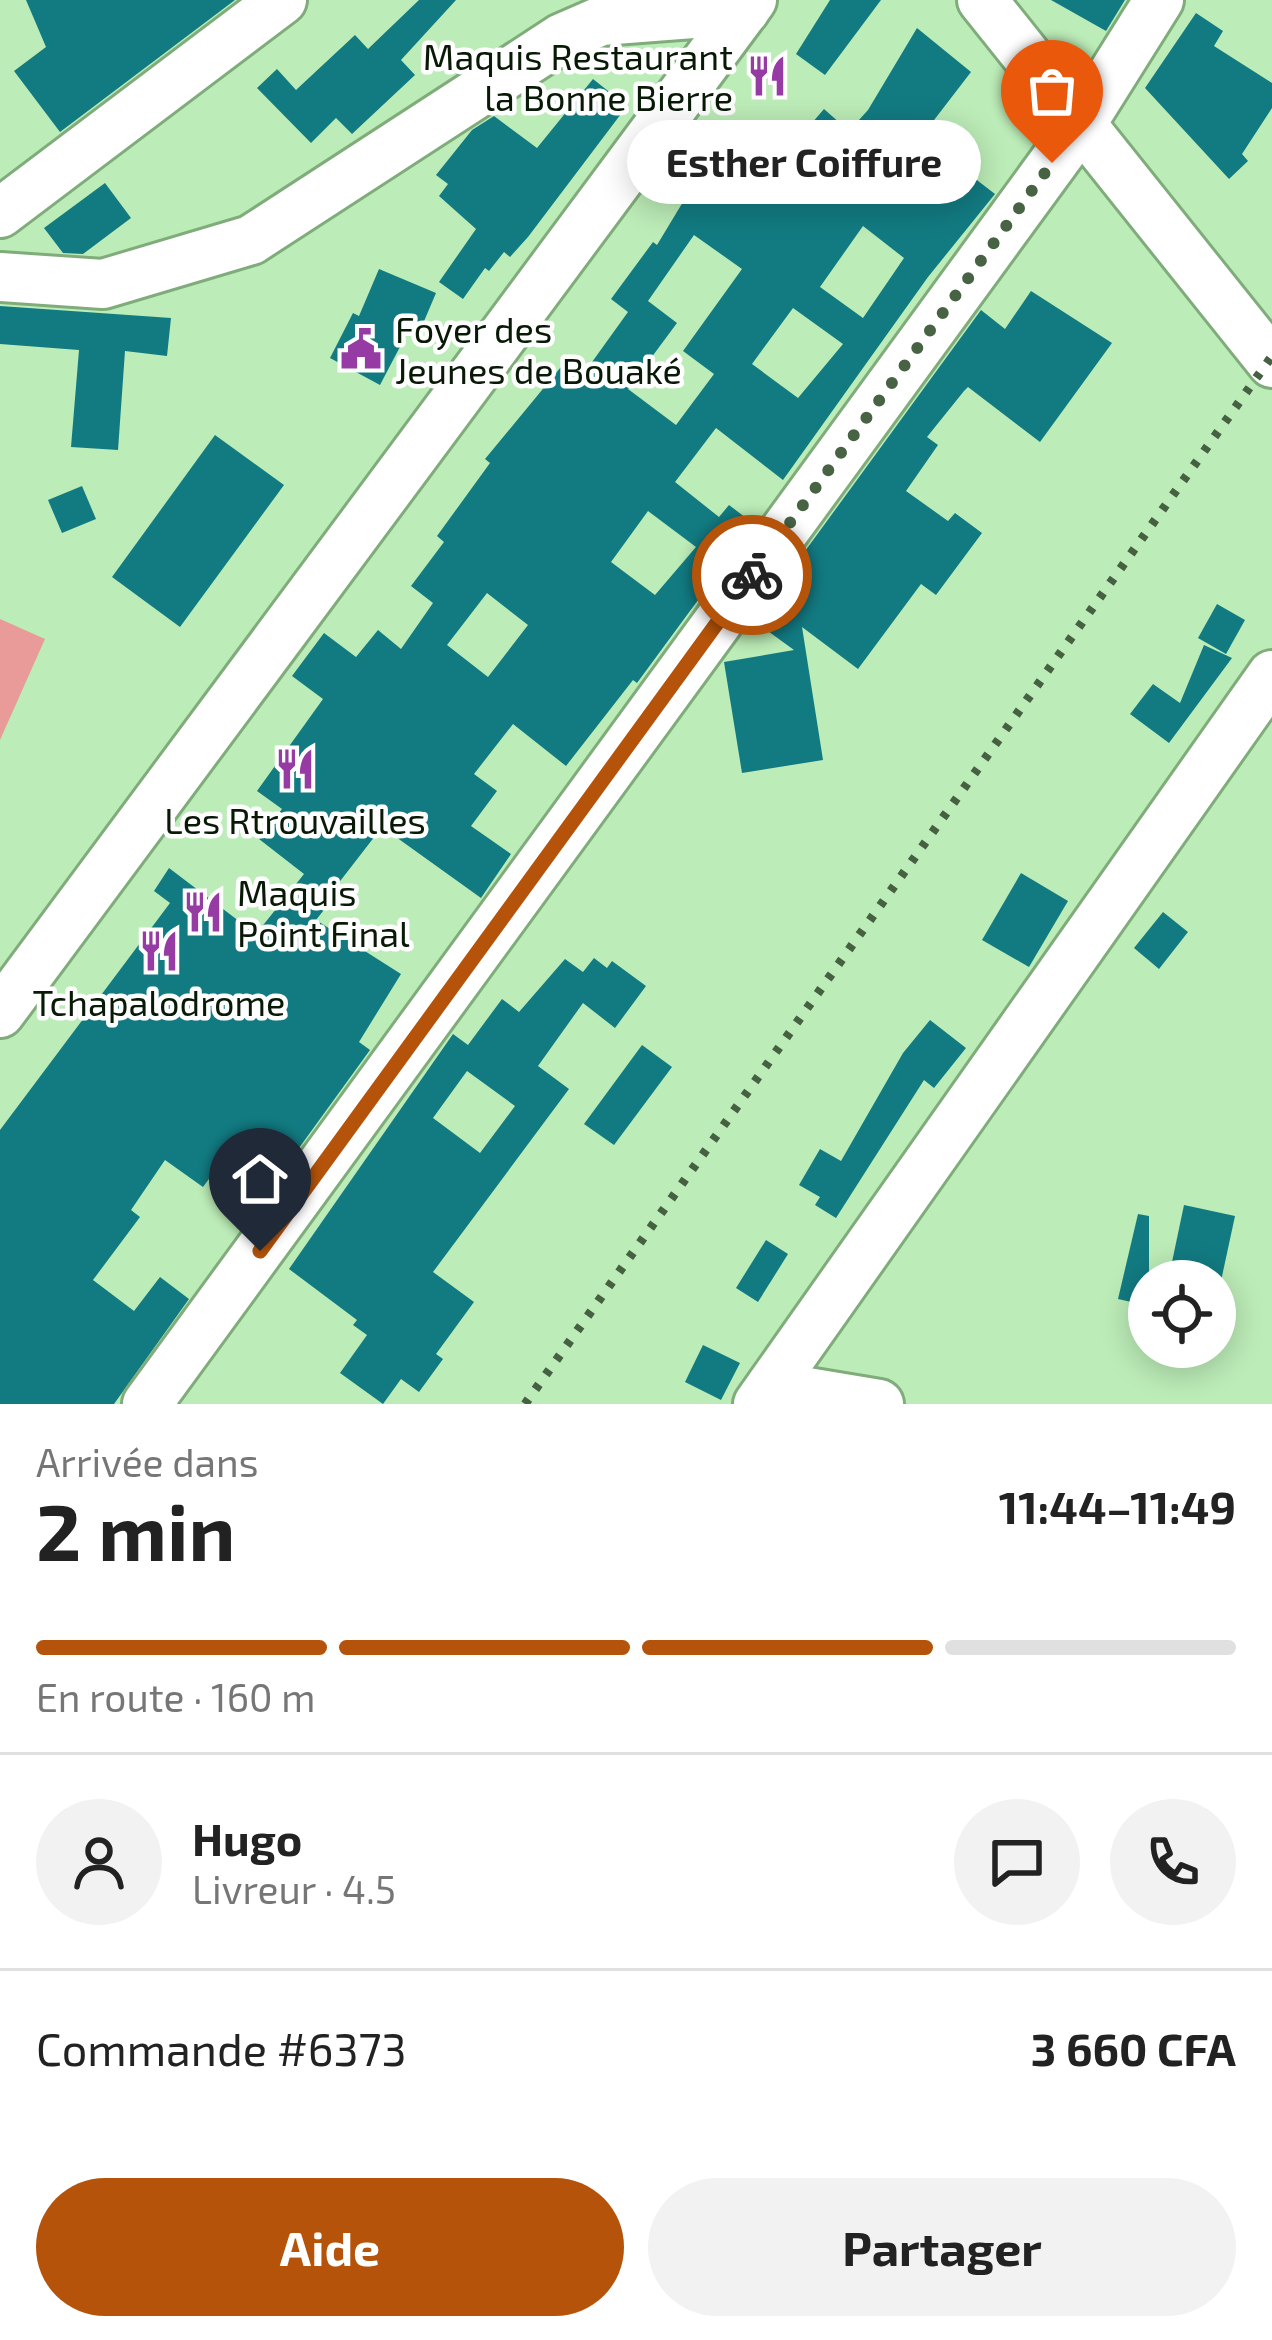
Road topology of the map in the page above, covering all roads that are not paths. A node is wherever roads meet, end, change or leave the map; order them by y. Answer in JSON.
{"nodes":[{"id":1,"x":282,"y":0,"type":"edge"},
{"id":2,"x":982,"y":0,"type":"edge"},
{"id":3,"x":1159,"y":0,"type":"edge"},
{"id":4,"x":748,"y":5,"type":"edge"},
{"id":5,"x":1080,"y":126,"type":"junction"},
{"id":6,"x":0,"y":213,"type":"edge"},
{"id":7,"x":0,"y":277,"type":"edge"},
{"id":8,"x":1272,"y":362,"type":"edge"},
{"id":9,"x":1272,"y":674,"type":"edge"},
{"id":10,"x":0,"y":1013,"type":"edge"},
{"id":11,"x":764,"y":1395,"type":"edge"},
{"id":12,"x":147,"y":1404,"type":"edge"},
{"id":13,"x":878,"y":1404,"type":"edge"}],
"edges":[{"from":1,"to":6,"type":"street"},
{"from":2,"to":5,"type":"street"},
{"from":3,"to":5,"type":"street"},
{"from":4,"to":7,"type":"street"},
{"from":4,"to":10,"type":"street"},
{"from":5,"to":8,"type":"street"},
{"from":5,"to":12,"type":"street"},
{"from":9,"to":11,"type":"street"},
{"from":11,"to":13,"type":"street"}]}
